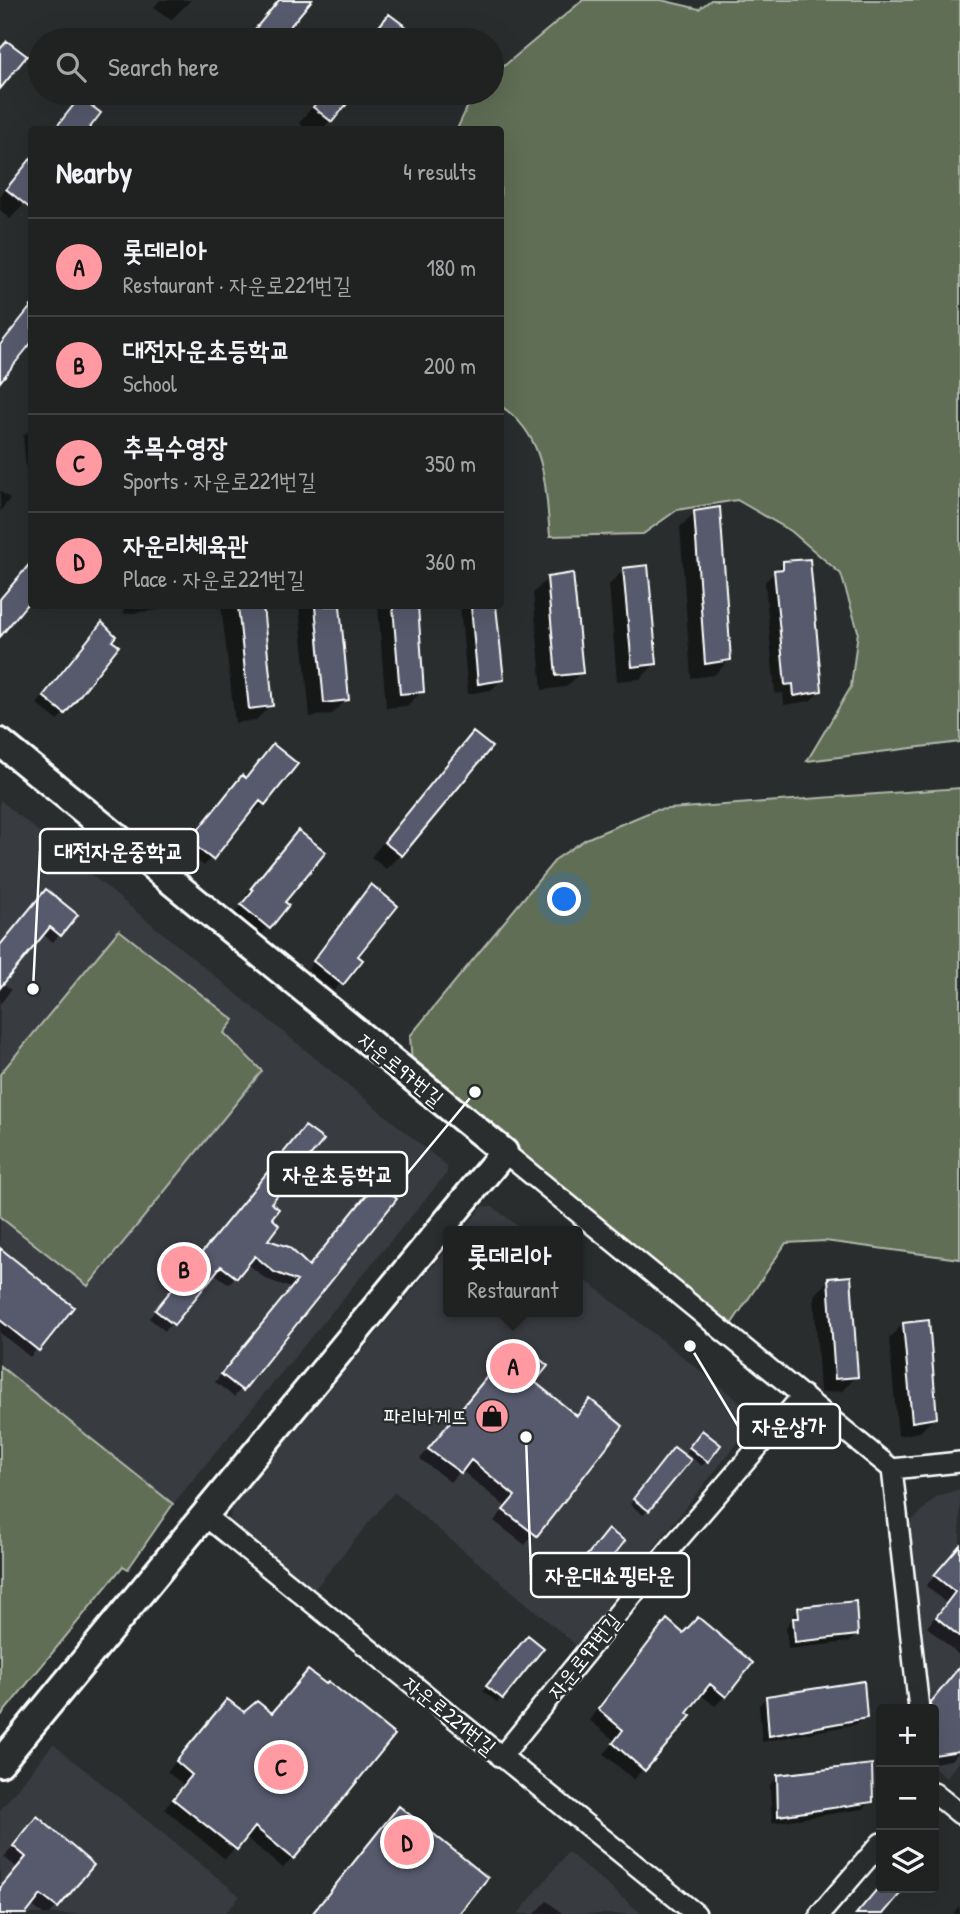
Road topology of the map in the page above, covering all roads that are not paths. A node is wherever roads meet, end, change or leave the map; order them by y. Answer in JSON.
{"nodes":[{"id":1,"x":0,"y":742,"type":"edge"},
{"id":2,"x":504,"y":1152,"type":"junction"},
{"id":3,"x":803,"y":1395,"type":"junction"},
{"id":4,"x":960,"y":1462,"type":"edge"},
{"id":5,"x":892,"y":1469,"type":"junction"},
{"id":6,"x":204,"y":1515,"type":"junction"},
{"id":7,"x":918,"y":1704,"type":"edge"},
{"id":8,"x":502,"y":1757,"type":"junction"},
{"id":9,"x":0,"y":1763,"type":"edge"},
{"id":10,"x":939,"y":1797,"type":"edge"},
{"id":11,"x":960,"y":1814,"type":"edge"},
{"id":12,"x":876,"y":1849,"type":"edge"},
{"id":13,"x":696,"y":1914,"type":"edge"},
{"id":14,"x":820,"y":1914,"type":"edge"}],
"edges":[{"from":1,"to":2,"type":"street","name":"자운로97번길"},
{"from":2,"to":3,"type":"street","name":"자운로97번길"},
{"from":2,"to":6,"type":"street"},
{"from":3,"to":5,"type":"street","name":"자운로97번길"},
{"from":3,"to":8,"type":"street","name":"자운로97번길"},
{"from":4,"to":5,"type":"street"},
{"from":5,"to":7,"type":"street"},
{"from":6,"to":8,"type":"street","name":"자운로221번길"},
{"from":6,"to":9,"type":"street"},
{"from":8,"to":13,"type":"street","name":"자운로221번길"},
{"from":10,"to":11,"type":"street"},
{"from":12,"to":14,"type":"street"}]}
